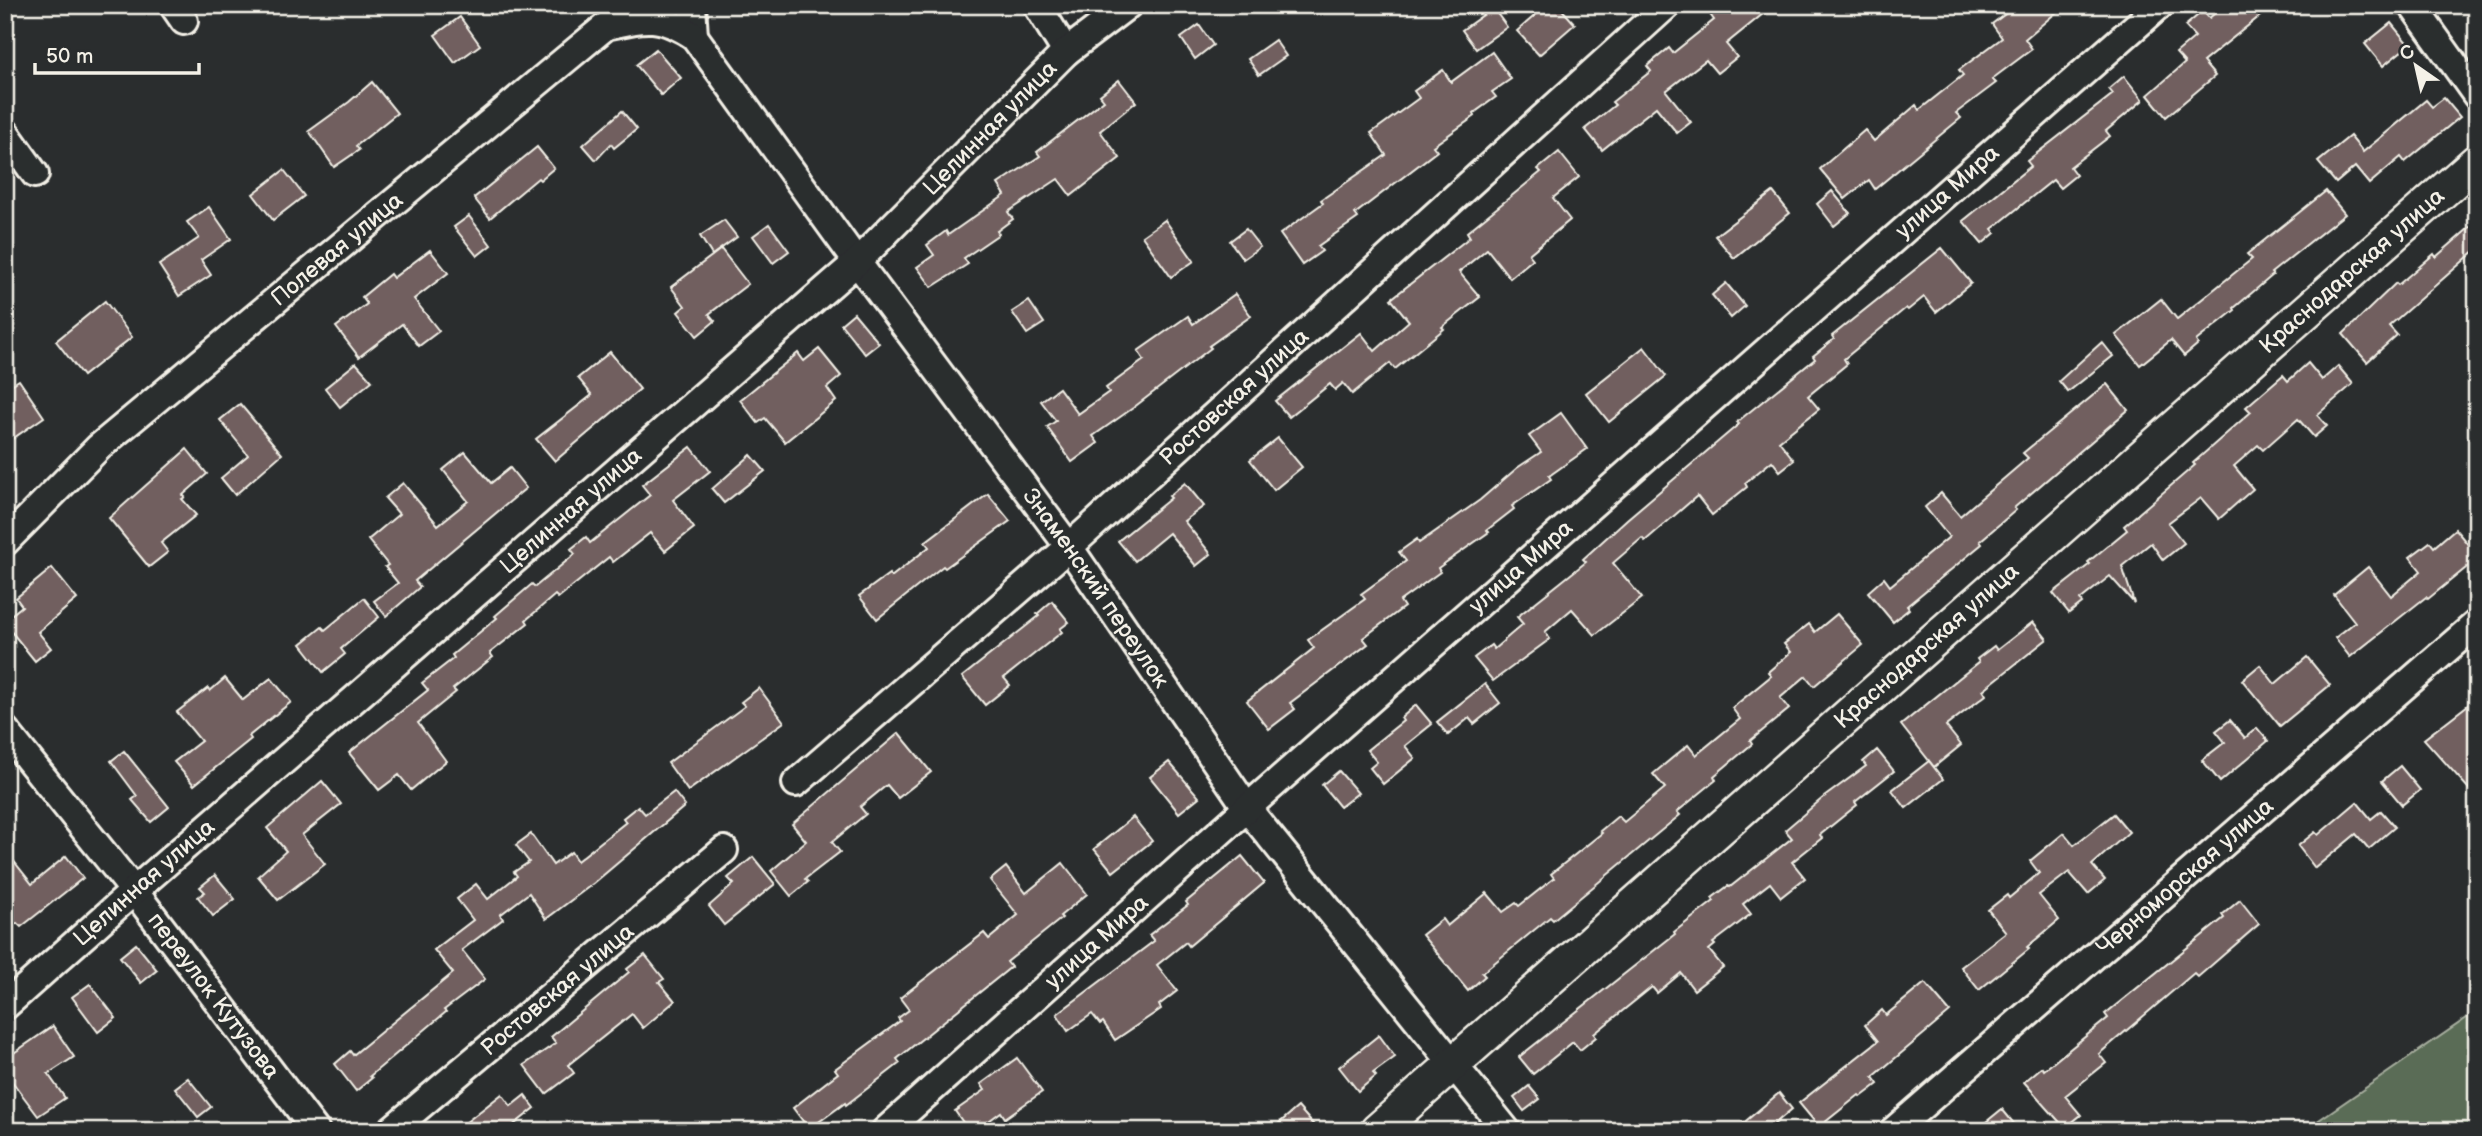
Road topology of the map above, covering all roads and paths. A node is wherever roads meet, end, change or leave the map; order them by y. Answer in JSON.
{"nodes":[{"id":1,"x":692,"y":5,"type":"edge"},
{"id":2,"x":1037,"y":5,"type":"edge"},
{"id":3,"x":1128,"y":5,"type":"edge"},
{"id":4,"x":1667,"y":5,"type":"edge"},
{"id":5,"x":2160,"y":5,"type":"edge"},
{"id":6,"x":2412,"y":5,"type":"edge"},
{"id":7,"x":694,"y":36,"type":"junction"},
{"id":8,"x":1066,"y":52,"type":"junction"},
{"id":9,"x":2477,"y":96,"type":"edge"},
{"id":10,"x":5,"y":132,"type":"edge"},
{"id":11,"x":2477,"y":161,"type":"edge"},
{"id":12,"x":35,"y":174,"type":"dead end"},
{"id":13,"x":857,"y":262,"type":"junction"},
{"id":14,"x":5,"y":542,"type":"edge"},
{"id":15,"x":1069,"y":547,"type":"junction"},
{"id":16,"x":2477,"y":623,"type":"edge"},
{"id":17,"x":5,"y":730,"type":"edge"},
{"id":18,"x":796,"y":783,"type":"dead end"},
{"id":19,"x":1247,"y":808,"type":"junction"},
{"id":20,"x":724,"y":850,"type":"dead end"},
{"id":21,"x":134,"y":891,"type":"junction"},
{"id":22,"x":5,"y":1006,"type":"edge"},
{"id":23,"x":1453,"y":1063,"type":"junction"},
{"id":24,"x":316,"y":1131,"type":"edge"},
{"id":25,"x":390,"y":1131,"type":"edge"},
{"id":26,"x":885,"y":1131,"type":"edge"},
{"id":27,"x":1377,"y":1131,"type":"edge"},
{"id":28,"x":1507,"y":1131,"type":"edge"},
{"id":29,"x":1893,"y":1131,"type":"edge"}],
"edges":[{"from":1,"to":7,"type":"street"},
{"from":2,"to":8,"type":"street"},
{"from":3,"to":8,"type":"street","name":"Целинная улица"},
{"from":4,"to":15,"type":"street","name":"Ростовская улица"},
{"from":5,"to":19,"type":"street","name":"улица Мира"},
{"from":6,"to":9,"type":"street"},
{"from":7,"to":13,"type":"street","name":"Знаменский переулок"},
{"from":7,"to":14,"type":"street","name":"Полевая улица"},
{"from":8,"to":13,"type":"street","name":"Целинная улица"},
{"from":10,"to":12,"type":"street"},
{"from":11,"to":23,"type":"street","name":"Краснодарская улица"},
{"from":13,"to":15,"type":"street","name":"Знаменский переулок"},
{"from":13,"to":21,"type":"street","name":"Целинная улица"},
{"from":15,"to":18,"type":"street","name":"Ростовская улица"},
{"from":15,"to":19,"type":"street","name":"Знаменский переулок"},
{"from":16,"to":29,"type":"street","name":"Черноморская улица"},
{"from":17,"to":21,"type":"street","name":"переулок Кутузова"},
{"from":19,"to":23,"type":"street","name":"Знаменский переулок"},
{"from":19,"to":26,"type":"street","name":"улица Мира"},
{"from":20,"to":25,"type":"street","name":"Ростовская улица"},
{"from":21,"to":22,"type":"street","name":"Целинная улица"},
{"from":21,"to":24,"type":"street","name":"переулок Кутузова"},
{"from":23,"to":27,"type":"street","name":"Краснодарская улица"},
{"from":23,"to":28,"type":"street","name":"Знаменский переулок"}]}
